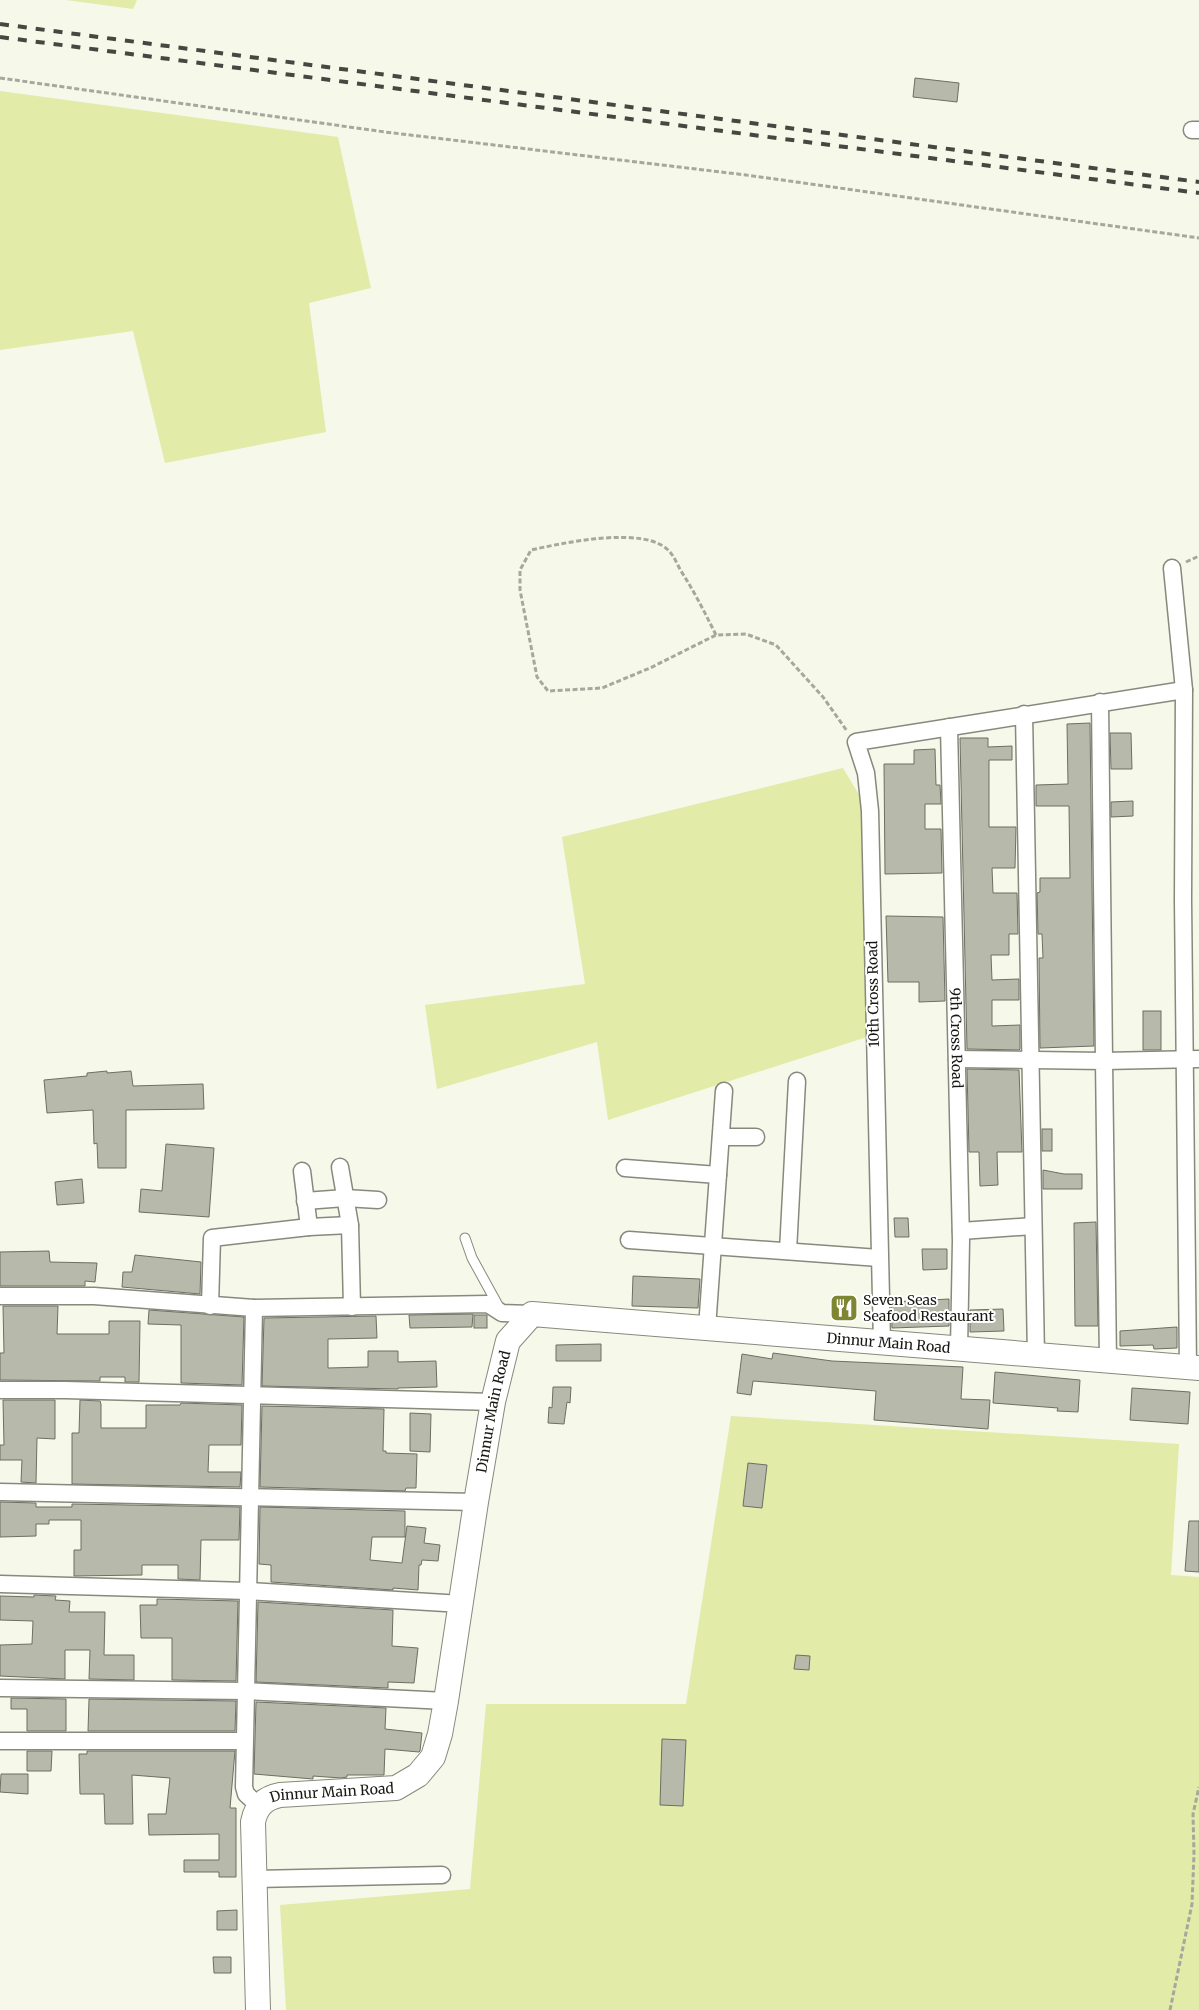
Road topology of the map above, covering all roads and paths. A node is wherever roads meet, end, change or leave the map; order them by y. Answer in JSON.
{"nodes":[{"id":1,"x":0,"y":78,"type":"edge"},
{"id":2,"x":1199,"y":238,"type":"edge"},
{"id":3,"x":1172,"y":568,"type":"dead end"},
{"id":4,"x":716,"y":634,"type":"junction"},
{"id":5,"x":1184,"y":690,"type":"junction"},
{"id":6,"x":1100,"y":702,"type":"junction"},
{"id":7,"x":1024,"y":714,"type":"junction"},
{"id":8,"x":949,"y":727,"type":"junction"},
{"id":9,"x":856,"y":742,"type":"junction"},
{"id":10,"x":957,"y":1059,"type":"junction"},
{"id":11,"x":1192,"y":1059,"type":"edge"},
{"id":12,"x":1030,"y":1060,"type":"junction"},
{"id":13,"x":1104,"y":1061,"type":"junction"},
{"id":14,"x":797,"y":1081,"type":"dead end"},
{"id":15,"x":724,"y":1091,"type":"dead end"},
{"id":16,"x":721,"y":1137,"type":"junction"},
{"id":17,"x":756,"y":1137,"type":"dead end"},
{"id":18,"x":340,"y":1167,"type":"dead end"},
{"id":19,"x":624,"y":1168,"type":"dead end"},
{"id":20,"x":302,"y":1171,"type":"dead end"},
{"id":21,"x":718,"y":1175,"type":"junction"},
{"id":22,"x":345,"y":1198,"type":"junction"},
{"id":23,"x":378,"y":1200,"type":"dead end"},
{"id":24,"x":305,"y":1201,"type":"junction"},
{"id":25,"x":350,"y":1225,"type":"junction"},
{"id":26,"x":1033,"y":1226,"type":"junction"},
{"id":27,"x":309,"y":1228,"type":"junction"},
{"id":28,"x":961,"y":1231,"type":"junction"},
{"id":29,"x":465,"y":1238,"type":"dead end"},
{"id":30,"x":629,"y":1240,"type":"dead end"},
{"id":31,"x":713,"y":1246,"type":"junction"},
{"id":32,"x":788,"y":1251,"type":"junction"},
{"id":33,"x":879,"y":1258,"type":"junction"},
{"id":34,"x":0,"y":1296,"type":"edge"},
{"id":35,"x":210,"y":1306,"type":"junction"},
{"id":36,"x":352,"y":1307,"type":"junction"},
{"id":37,"x":254,"y":1308,"type":"junction"},
{"id":38,"x":502,"y":1313,"type":"junction"},
{"id":39,"x":532,"y":1314,"type":"junction"},
{"id":40,"x":707,"y":1328,"type":"junction"},
{"id":41,"x":882,"y":1343,"type":"junction"},
{"id":42,"x":959,"y":1349,"type":"junction"},
{"id":43,"x":1036,"y":1356,"type":"junction"},
{"id":44,"x":1108,"y":1361,"type":"junction"},
{"id":45,"x":1194,"y":1368,"type":"edge"},
{"id":46,"x":0,"y":1390,"type":"edge"},
{"id":47,"x":252,"y":1395,"type":"junction"},
{"id":48,"x":493,"y":1402,"type":"junction"},
{"id":49,"x":0,"y":1492,"type":"edge"},
{"id":50,"x":250,"y":1498,"type":"junction"},
{"id":51,"x":476,"y":1502,"type":"junction"},
{"id":52,"x":0,"y":1584,"type":"edge"},
{"id":53,"x":248,"y":1591,"type":"junction"},
{"id":54,"x":462,"y":1604,"type":"junction"},
{"id":55,"x":0,"y":1688,"type":"edge"},
{"id":56,"x":246,"y":1691,"type":"junction"},
{"id":57,"x":446,"y":1701,"type":"junction"},
{"id":58,"x":0,"y":1741,"type":"edge"},
{"id":59,"x":244,"y":1741,"type":"junction"},
{"id":60,"x":1199,"y":1787,"type":"edge"},
{"id":61,"x":259,"y":1806,"type":"junction"},
{"id":62,"x":442,"y":1875,"type":"dead end"},
{"id":63,"x":254,"y":1879,"type":"junction"},
{"id":64,"x":258,"y":2010,"type":"edge"},
{"id":65,"x":1170,"y":2010,"type":"edge"}],
"edges":[{"from":1,"to":2,"type":"path"},
{"from":3,"to":5,"type":"street"},
{"from":4,"to":4,"type":"path"},
{"from":4,"to":9,"type":"path"},
{"from":5,"to":6,"type":"street"},
{"from":5,"to":11,"type":"street"},
{"from":6,"to":7,"type":"street"},
{"from":6,"to":13,"type":"street"},
{"from":7,"to":8,"type":"street"},
{"from":7,"to":12,"type":"street"},
{"from":8,"to":9,"type":"street"},
{"from":8,"to":10,"type":"street","name":"9th Cross Road"},
{"from":9,"to":33,"type":"street","name":"10th Cross Road"},
{"from":10,"to":12,"type":"street"},
{"from":10,"to":28,"type":"street","name":"9th Cross Road"},
{"from":11,"to":13,"type":"street"},
{"from":11,"to":45,"type":"street"},
{"from":12,"to":13,"type":"street"},
{"from":12,"to":26,"type":"street"},
{"from":13,"to":44,"type":"street"},
{"from":14,"to":32,"type":"street"},
{"from":15,"to":16,"type":"street"},
{"from":16,"to":17,"type":"street"},
{"from":16,"to":21,"type":"street"},
{"from":18,"to":22,"type":"street"},
{"from":19,"to":21,"type":"street"},
{"from":20,"to":24,"type":"street"},
{"from":21,"to":31,"type":"street"},
{"from":22,"to":23,"type":"street"},
{"from":22,"to":24,"type":"street"},
{"from":22,"to":25,"type":"street"},
{"from":24,"to":27,"type":"street"},
{"from":25,"to":27,"type":"street"},
{"from":25,"to":36,"type":"street"},
{"from":26,"to":28,"type":"street"},
{"from":26,"to":43,"type":"street"},
{"from":27,"to":35,"type":"street"},
{"from":28,"to":42,"type":"street","name":"9th Cross Road"},
{"from":29,"to":38,"type":"lane"},
{"from":30,"to":31,"type":"street"},
{"from":31,"to":32,"type":"street"},
{"from":31,"to":40,"type":"street"},
{"from":32,"to":33,"type":"street"},
{"from":33,"to":41,"type":"street","name":"10th Cross Road"},
{"from":34,"to":35,"type":"street"},
{"from":35,"to":37,"type":"street"},
{"from":36,"to":37,"type":"street"},
{"from":36,"to":38,"type":"street"},
{"from":37,"to":47,"type":"street"},
{"from":38,"to":39,"type":"street"},
{"from":39,"to":40,"type":"street","name":"Dinnur Main Road"},
{"from":39,"to":48,"type":"street","name":"Dinnur Main Road"},
{"from":40,"to":41,"type":"street","name":"Dinnur Main Road"},
{"from":41,"to":42,"type":"street","name":"Dinnur Main Road"},
{"from":42,"to":43,"type":"street","name":"Dinnur Main Road"},
{"from":43,"to":44,"type":"street","name":"Dinnur Main Road"},
{"from":44,"to":45,"type":"street","name":"Dinnur Main Road"},
{"from":46,"to":47,"type":"street"},
{"from":47,"to":48,"type":"street"},
{"from":47,"to":50,"type":"street"},
{"from":48,"to":51,"type":"street","name":"Dinnur Main Road"},
{"from":49,"to":50,"type":"street"},
{"from":50,"to":51,"type":"street"},
{"from":50,"to":53,"type":"street"},
{"from":51,"to":54,"type":"street","name":"Dinnur Main Road"},
{"from":52,"to":53,"type":"street"},
{"from":53,"to":54,"type":"street"},
{"from":53,"to":56,"type":"street"},
{"from":54,"to":57,"type":"street","name":"Dinnur Main Road"},
{"from":55,"to":56,"type":"street"},
{"from":56,"to":57,"type":"street"},
{"from":56,"to":59,"type":"street"},
{"from":57,"to":61,"type":"street","name":"Dinnur Main Road"},
{"from":58,"to":59,"type":"street"},
{"from":59,"to":61,"type":"street"},
{"from":60,"to":65,"type":"path"},
{"from":61,"to":63,"type":"street","name":"Dinnur Main Road"},
{"from":62,"to":63,"type":"street"},
{"from":63,"to":64,"type":"street","name":"Dinnur Main Road"}]}
